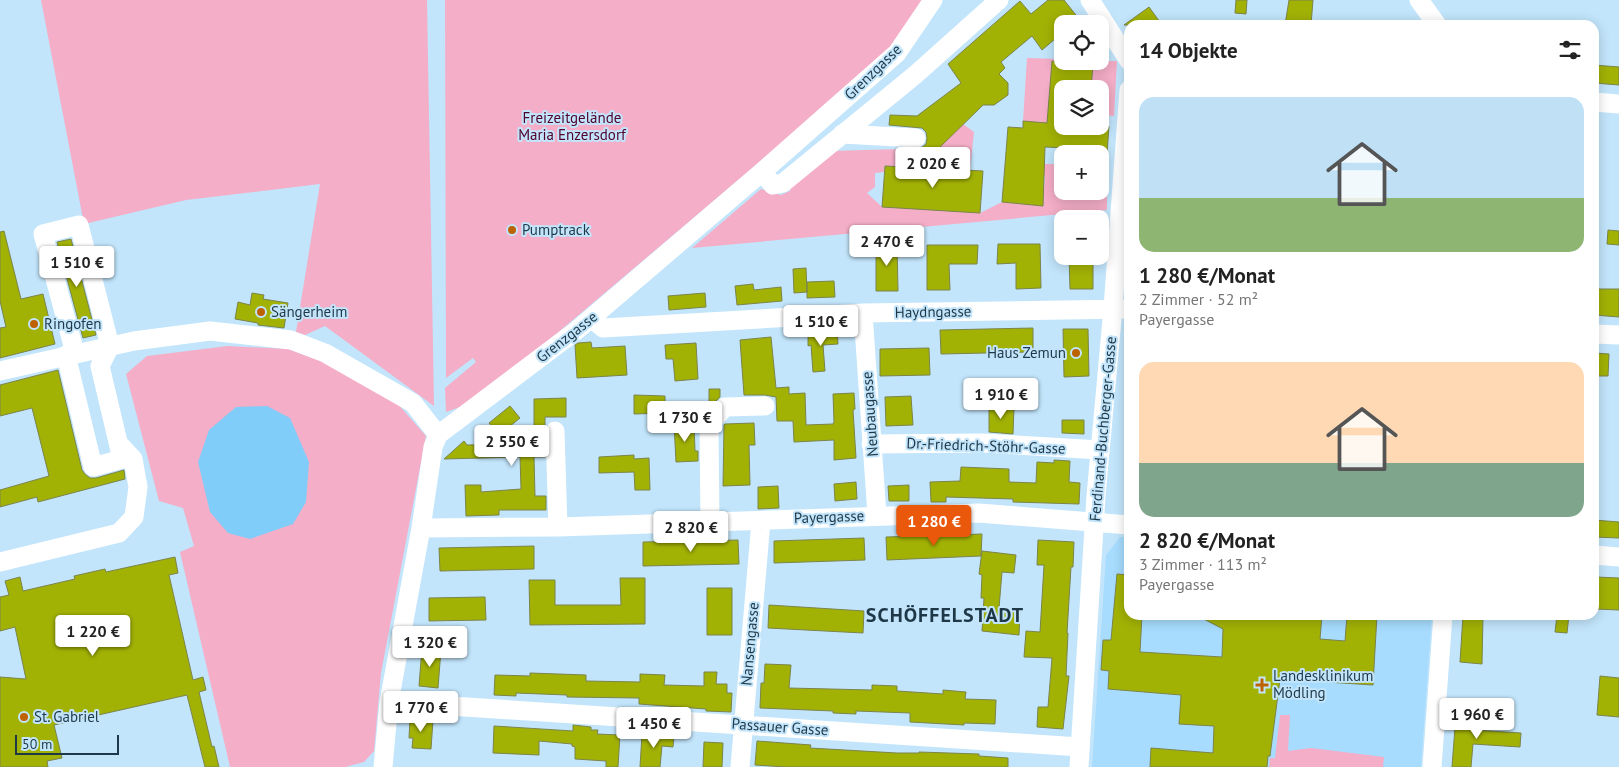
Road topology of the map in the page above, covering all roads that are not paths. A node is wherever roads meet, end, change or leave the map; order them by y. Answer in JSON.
{"nodes":[{"id":1,"x":933,"y":0,"type":"edge"},
{"id":2,"x":999,"y":0,"type":"edge"},
{"id":3,"x":1090,"y":0,"type":"edge"},
{"id":4,"x":1419,"y":0,"type":"edge"},
{"id":5,"x":1433,"y":20,"type":"edge"},
{"id":6,"x":897,"y":53,"type":"junction"},
{"id":7,"x":1124,"y":53,"type":"edge"},
{"id":8,"x":915,"y":75,"type":"junction"},
{"id":9,"x":1599,"y":102,"type":"edge"},
{"id":10,"x":1619,"y":104,"type":"edge"},
{"id":11,"x":842,"y":134,"type":"junction"},
{"id":12,"x":916,"y":138,"type":"dead end"},
{"id":13,"x":762,"y":172,"type":"junction"},
{"id":14,"x":1124,"y":226,"type":"edge"},
{"id":15,"x":1121,"y":309,"type":"edge"},
{"id":16,"x":863,"y":313,"type":"junction"},
{"id":17,"x":591,"y":318,"type":"junction"},
{"id":18,"x":1599,"y":334,"type":"edge"},
{"id":19,"x":1619,"y":335,"type":"edge"},
{"id":20,"x":110,"y":346,"type":"junction"},
{"id":21,"x":71,"y":354,"type":"junction"},
{"id":22,"x":0,"y":371,"type":"edge"},
{"id":23,"x":765,"y":406,"type":"dead end"},
{"id":24,"x":556,"y":431,"type":"dead end"},
{"id":25,"x":438,"y":435,"type":"junction"},
{"id":26,"x":118,"y":443,"type":"junction"},
{"id":27,"x":871,"y":444,"type":"junction"},
{"id":28,"x":1100,"y":450,"type":"junction"},
{"id":29,"x":877,"y":515,"type":"junction"},
{"id":30,"x":760,"y":521,"type":"junction"},
{"id":31,"x":710,"y":522,"type":"junction"},
{"id":32,"x":1095,"y":523,"type":"junction"},
{"id":33,"x":1124,"y":525,"type":"edge"},
{"id":34,"x":558,"y":527,"type":"junction"},
{"id":35,"x":421,"y":528,"type":"junction"},
{"id":36,"x":1599,"y":555,"type":"edge"},
{"id":37,"x":1619,"y":557,"type":"edge"},
{"id":38,"x":0,"y":562,"type":"edge"},
{"id":39,"x":1444,"y":620,"type":"edge"},
{"id":40,"x":389,"y":702,"type":"junction"},
{"id":41,"x":742,"y":725,"type":"junction"},
{"id":42,"x":1080,"y":747,"type":"junction"},
{"id":43,"x":383,"y":767,"type":"edge"},
{"id":44,"x":740,"y":767,"type":"edge"},
{"id":45,"x":1079,"y":767,"type":"edge"},
{"id":46,"x":1432,"y":767,"type":"edge"}],
"edges":[{"from":1,"to":6,"type":"street","name":"Grenzgasse"},
{"from":2,"to":8,"type":"street"},
{"from":3,"to":7,"type":"street"},
{"from":4,"to":5,"type":"street"},
{"from":6,"to":8,"type":"street"},
{"from":6,"to":13,"type":"street","name":"Grenzgasse"},
{"from":8,"to":11,"type":"street"},
{"from":9,"to":10,"type":"street"},
{"from":11,"to":12,"type":"street"},
{"from":11,"to":13,"type":"street"},
{"from":13,"to":17,"type":"street","name":"Grenzgasse"},
{"from":14,"to":15,"type":"street","name":"Ferdinand-Buchberger-Gasse"},
{"from":15,"to":16,"type":"street","name":"Haydngasse"},
{"from":15,"to":28,"type":"street","name":"Ferdinand-Buchberger-Gasse"},
{"from":16,"to":17,"type":"street","name":"Haydngasse"},
{"from":16,"to":27,"type":"street","name":"Neubaugasse"},
{"from":17,"to":25,"type":"street","name":"Grenzgasse"},
{"from":18,"to":19,"type":"street"},
{"from":20,"to":21,"type":"street"},
{"from":20,"to":21,"type":"street"},
{"from":20,"to":25,"type":"street"},
{"from":20,"to":26,"type":"street"},
{"from":21,"to":22,"type":"street"},
{"from":21,"to":26,"type":"street"},
{"from":23,"to":31,"type":"street"},
{"from":24,"to":34,"type":"street"},
{"from":25,"to":35,"type":"street"},
{"from":26,"to":38,"type":"street"},
{"from":27,"to":28,"type":"street","name":"Dr.-Friedrich-Stöhr-Gasse"},
{"from":27,"to":29,"type":"street","name":"Neubaugasse"},
{"from":28,"to":32,"type":"street","name":"Ferdinand-Buchberger-Gasse"},
{"from":29,"to":30,"type":"street","name":"Payergasse"},
{"from":29,"to":32,"type":"street","name":"Payergasse"},
{"from":30,"to":31,"type":"street","name":"Payergasse"},
{"from":30,"to":41,"type":"street","name":"Nansengasse"},
{"from":31,"to":34,"type":"street","name":"Payergasse"},
{"from":32,"to":33,"type":"street","name":"Payergasse"},
{"from":32,"to":42,"type":"street","name":"Ferdinand-Buchberger-Gasse"},
{"from":34,"to":35,"type":"street","name":"Payergasse"},
{"from":35,"to":40,"type":"street"},
{"from":36,"to":37,"type":"street"},
{"from":39,"to":46,"type":"street"},
{"from":40,"to":41,"type":"street","name":"Passauer Gasse"},
{"from":40,"to":43,"type":"street"},
{"from":41,"to":42,"type":"street","name":"Passauer Gasse"},
{"from":41,"to":44,"type":"street","name":"Nansengasse"},
{"from":42,"to":45,"type":"street","name":"Ferdinand-Buchberger-Gasse"}]}
